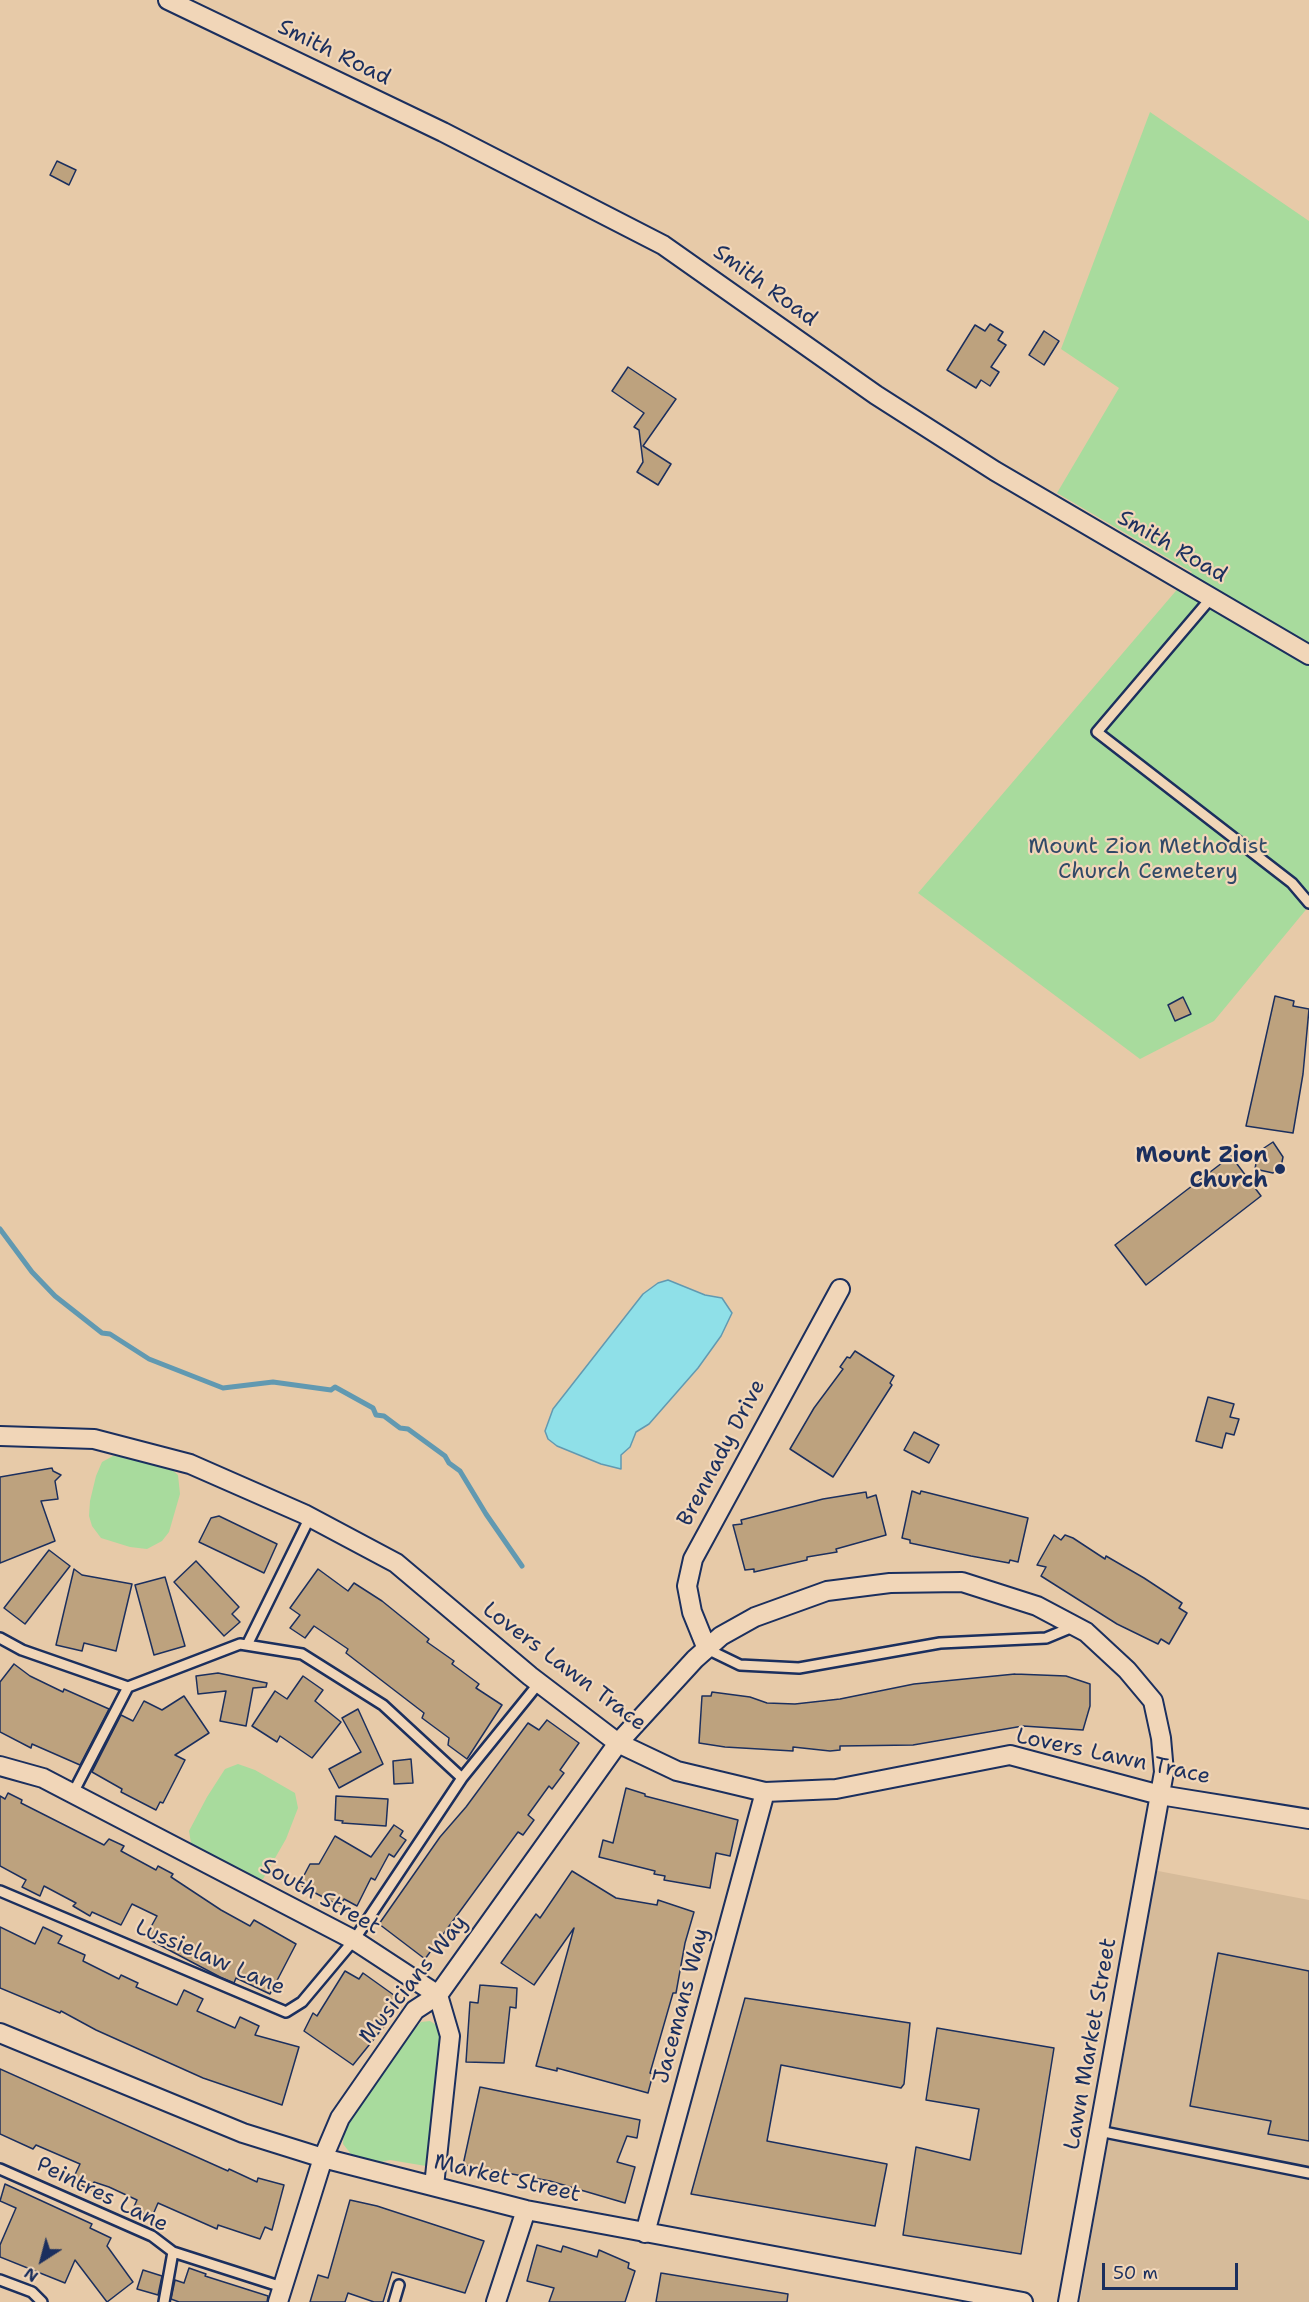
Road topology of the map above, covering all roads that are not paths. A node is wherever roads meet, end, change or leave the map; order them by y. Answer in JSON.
{"nodes":[{"id":1,"x":168,"y":0,"type":"edge"},
{"id":2,"x":1211,"y":598,"type":"junction"},
{"id":3,"x":1309,"y":655,"type":"edge"},
{"id":4,"x":1309,"y":903,"type":"edge"},
{"id":5,"x":840,"y":1289,"type":"dead end"},
{"id":6,"x":0,"y":1436,"type":"edge"},
{"id":7,"x":310,"y":1517,"type":"junction"},
{"id":8,"x":1075,"y":1626,"type":"junction"},
{"id":9,"x":0,"y":1638,"type":"edge"},
{"id":10,"x":248,"y":1646,"type":"junction"},
{"id":11,"x":706,"y":1649,"type":"junction"},
{"id":12,"x":539,"y":1683,"type":"junction"},
{"id":13,"x":128,"y":1687,"type":"junction"},
{"id":14,"x":618,"y":1743,"type":"junction"},
{"id":15,"x":0,"y":1766,"type":"edge"},
{"id":16,"x":462,"y":1778,"type":"junction"},
{"id":17,"x":765,"y":1792,"type":"junction"},
{"id":18,"x":73,"y":1793,"type":"junction"},
{"id":19,"x":1160,"y":1795,"type":"junction"},
{"id":20,"x":1309,"y":1819,"type":"edge"},
{"id":21,"x":0,"y":1891,"type":"edge"},
{"id":22,"x":354,"y":1940,"type":"junction"},
{"id":23,"x":438,"y":1995,"type":"junction"},
{"id":24,"x":0,"y":2033,"type":"edge"},
{"id":25,"x":1100,"y":2131,"type":"junction"},
{"id":26,"x":323,"y":2158,"type":"junction"},
{"id":27,"x":0,"y":2169,"type":"edge"},
{"id":28,"x":1309,"y":2173,"type":"edge"},
{"id":29,"x":434,"y":2186,"type":"junction"},
{"id":30,"x":526,"y":2210,"type":"junction"},
{"id":31,"x":645,"y":2233,"type":"junction"},
{"id":32,"x":173,"y":2252,"type":"junction"},
{"id":33,"x":0,"y":2280,"type":"edge"},
{"id":34,"x":399,"y":2285,"type":"dead end"},
{"id":35,"x":280,"y":2295,"type":"edge"},
{"id":36,"x":42,"y":2302,"type":"edge"},
{"id":37,"x":164,"y":2302,"type":"edge"},
{"id":38,"x":394,"y":2302,"type":"edge"},
{"id":39,"x":496,"y":2302,"type":"edge"},
{"id":40,"x":1023,"y":2302,"type":"edge"},
{"id":41,"x":1068,"y":2302,"type":"edge"}],
"edges":[{"from":1,"to":2,"type":"street","name":"Smith Road"},
{"from":2,"to":3,"type":"street","name":"Smith Road"},
{"from":2,"to":4,"type":"lane"},
{"from":5,"to":11,"type":"street","name":"Brennady Drive"},
{"from":6,"to":7,"type":"street","name":"Lovers Lawn Trace"},
{"from":7,"to":10,"type":"lane"},
{"from":7,"to":12,"type":"street","name":"Lovers Lawn Trace"},
{"from":8,"to":11,"type":"lane"},
{"from":8,"to":11,"type":"street","name":"Musicians Way"},
{"from":8,"to":19,"type":"street","name":"Lawn Market Street"},
{"from":9,"to":13,"type":"lane"},
{"from":10,"to":13,"type":"lane"},
{"from":10,"to":16,"type":"lane"},
{"from":11,"to":14,"type":"street","name":"Musicians Way"},
{"from":12,"to":14,"type":"street","name":"Lovers Lawn Trace"},
{"from":12,"to":16,"type":"lane","name":"Lussielaw Lane"},
{"from":13,"to":18,"type":"lane"},
{"from":14,"to":17,"type":"street","name":"Lovers Lawn Trace"},
{"from":14,"to":23,"type":"street","name":"Musicians Way"},
{"from":15,"to":18,"type":"street","name":"South Street"},
{"from":16,"to":22,"type":"lane","name":"Lussielaw Lane"},
{"from":17,"to":19,"type":"street","name":"Lovers Lawn Trace"},
{"from":17,"to":31,"type":"street","name":"Jacemans Way"},
{"from":18,"to":22,"type":"street","name":"South Street"},
{"from":19,"to":20,"type":"street","name":"Lovers Lawn Trace"},
{"from":19,"to":25,"type":"street","name":"Lawn Market Street"},
{"from":21,"to":22,"type":"lane","name":"Lussielaw Lane"},
{"from":22,"to":23,"type":"street","name":"South Street"},
{"from":23,"to":26,"type":"street","name":"Musicians Way"},
{"from":23,"to":29,"type":"street"},
{"from":24,"to":26,"type":"street","name":"Market Street"},
{"from":25,"to":28,"type":"lane"},
{"from":25,"to":41,"type":"street","name":"Lawn Market Street"},
{"from":26,"to":29,"type":"street","name":"Market Street"},
{"from":26,"to":35,"type":"street","name":"Musicians Way"},
{"from":27,"to":32,"type":"lane","name":"Peintres Lane"},
{"from":29,"to":30,"type":"street","name":"Market Street"},
{"from":30,"to":31,"type":"street","name":"Market Street"},
{"from":30,"to":39,"type":"street"},
{"from":31,"to":40,"type":"street","name":"Market Street"},
{"from":32,"to":35,"type":"lane"},
{"from":32,"to":37,"type":"lane","name":"Peintres Lane"},
{"from":33,"to":36,"type":"lane"},
{"from":34,"to":38,"type":"lane"}]}
